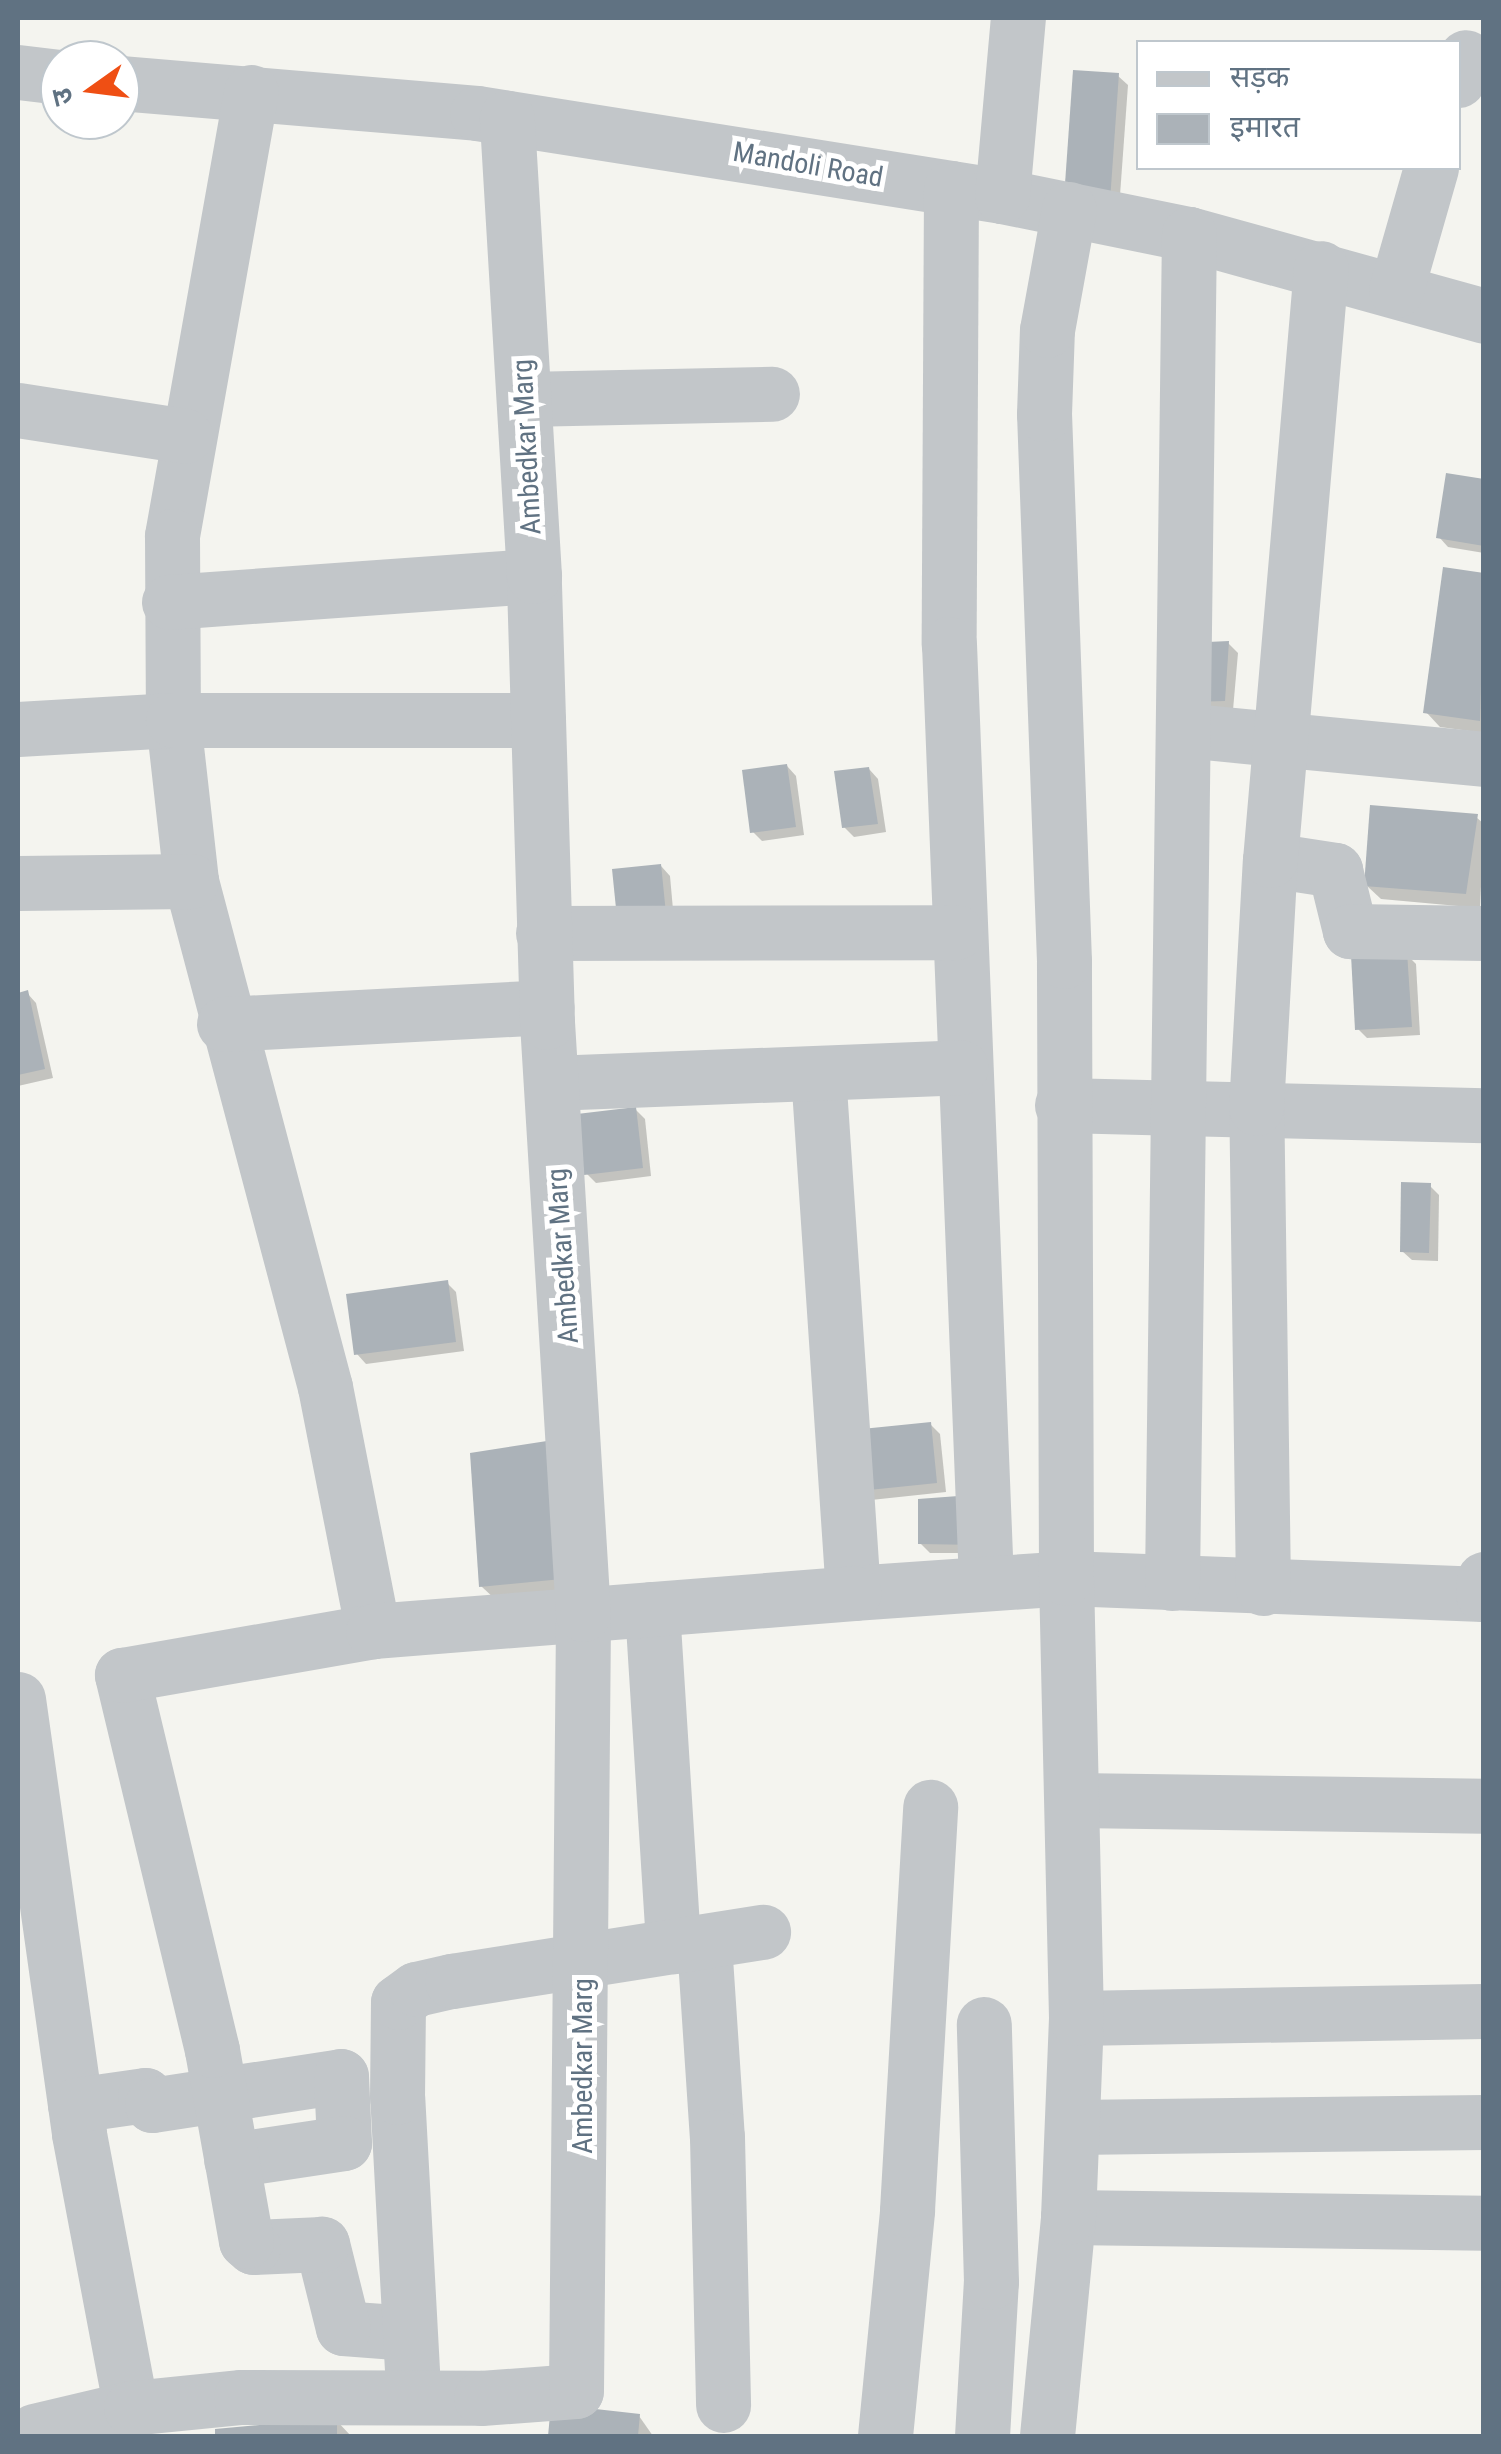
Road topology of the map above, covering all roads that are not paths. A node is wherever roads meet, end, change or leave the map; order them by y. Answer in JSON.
{"nodes":[{"id":1,"x":1018,"y":18,"type":"edge"},
{"id":2,"x":140,"y":84,"type":"edge"},
{"id":3,"x":250,"y":92,"type":"junction"},
{"id":4,"x":507,"y":118,"type":"junction"},
{"id":5,"x":1430,"y":170,"type":"edge"},
{"id":6,"x":976,"y":192,"type":"junction"},
{"id":7,"x":1068,"y":209,"type":"junction"},
{"id":8,"x":1189,"y":234,"type":"junction"},
{"id":9,"x":1321,"y":268,"type":"junction"},
{"id":10,"x":1396,"y":290,"type":"junction"},
{"id":11,"x":1484,"y":316,"type":"edge"},
{"id":12,"x":772,"y":394,"type":"dead end"},
{"id":13,"x":524,"y":399,"type":"junction"},
{"id":14,"x":18,"y":410,"type":"edge"},
{"id":15,"x":185,"y":436,"type":"junction"},
{"id":16,"x":534,"y":576,"type":"junction"},
{"id":17,"x":169,"y":602,"type":"junction"},
{"id":18,"x":173,"y":720,"type":"junction"},
{"id":19,"x":538,"y":720,"type":"junction"},
{"id":20,"x":18,"y":730,"type":"edge"},
{"id":21,"x":1182,"y":730,"type":"junction"},
{"id":22,"x":1280,"y":736,"type":"junction"},
{"id":23,"x":1484,"y":760,"type":"edge"},
{"id":24,"x":1270,"y":860,"type":"junction"},
{"id":25,"x":191,"y":881,"type":"junction"},
{"id":26,"x":18,"y":883,"type":"edge"},
{"id":27,"x":956,"y":932,"type":"junction"},
{"id":28,"x":544,"y":933,"type":"junction"},
{"id":29,"x":1484,"y":933,"type":"edge"},
{"id":30,"x":547,"y":1007,"type":"junction"},
{"id":31,"x":224,"y":1024,"type":"junction"},
{"id":32,"x":962,"y":1067,"type":"junction"},
{"id":33,"x":818,"y":1073,"type":"junction"},
{"id":34,"x":552,"y":1083,"type":"junction"},
{"id":35,"x":1178,"y":1103,"type":"junction"},
{"id":36,"x":1062,"y":1105,"type":"junction"},
{"id":37,"x":1256,"y":1108,"type":"junction"},
{"id":38,"x":1484,"y":1115,"type":"edge"},
{"id":39,"x":1066,"y":1578,"type":"junction"},
{"id":40,"x":986,"y":1580,"type":"junction"},
{"id":41,"x":1484,"y":1580,"type":"edge"},
{"id":42,"x":1172,"y":1583,"type":"junction"},
{"id":43,"x":1263,"y":1588,"type":"junction"},
{"id":44,"x":854,"y":1593,"type":"junction"},
{"id":45,"x":652,"y":1609,"type":"junction"},
{"id":46,"x":583,"y":1614,"type":"junction"},
{"id":47,"x":373,"y":1630,"type":"junction"},
{"id":48,"x":18,"y":1699,"type":"edge"},
{"id":49,"x":24,"y":1787,"type":"edge"},
{"id":50,"x":1074,"y":1800,"type":"junction"},
{"id":51,"x":1484,"y":1806,"type":"edge"},
{"id":52,"x":930,"y":1807,"type":"dead end"},
{"id":53,"x":763,"y":1932,"type":"dead end"},
{"id":54,"x":688,"y":1944,"type":"junction"},
{"id":55,"x":584,"y":1961,"type":"junction"},
{"id":56,"x":1484,"y":2011,"type":"edge"},
{"id":57,"x":1076,"y":2018,"type":"junction"},
{"id":58,"x":984,"y":2024,"type":"dead end"},
{"id":59,"x":220,"y":2093,"type":"junction"},
{"id":60,"x":75,"y":2105,"type":"junction"},
{"id":61,"x":1484,"y":2122,"type":"edge"},
{"id":62,"x":1073,"y":2127,"type":"junction"},
{"id":63,"x":231,"y":2160,"type":"junction"},
{"id":64,"x":1068,"y":2218,"type":"junction"},
{"id":65,"x":1484,"y":2224,"type":"edge"},
{"id":66,"x":409,"y":2333,"type":"junction"},
{"id":67,"x":415,"y":2398,"type":"junction"},
{"id":68,"x":723,"y":2405,"type":"dead end"},
{"id":69,"x":131,"y":2408,"type":"junction"},
{"id":70,"x":342,"y":2417,"type":"edge"},
{"id":71,"x":29,"y":2419,"type":"edge"},
{"id":72,"x":885,"y":2436,"type":"edge"},
{"id":73,"x":982,"y":2436,"type":"edge"},
{"id":74,"x":1047,"y":2436,"type":"edge"}],
"edges":[{"from":1,"to":6,"type":"street"},
{"from":2,"to":3,"type":"street","name":"Mandoli Road"},
{"from":3,"to":4,"type":"street","name":"Mandoli Road"},
{"from":3,"to":15,"type":"street"},
{"from":4,"to":6,"type":"street","name":"Mandoli Road"},
{"from":4,"to":13,"type":"street","name":"Ambedkar Marg"},
{"from":5,"to":10,"type":"street"},
{"from":6,"to":7,"type":"street","name":"Mandoli Road"},
{"from":6,"to":27,"type":"street"},
{"from":7,"to":8,"type":"street","name":"Mandoli Road"},
{"from":7,"to":36,"type":"street"},
{"from":8,"to":9,"type":"street","name":"Mandoli Road"},
{"from":8,"to":21,"type":"street"},
{"from":9,"to":10,"type":"street","name":"Mandoli Road"},
{"from":9,"to":22,"type":"street"},
{"from":10,"to":11,"type":"street","name":"Mandoli Road"},
{"from":12,"to":13,"type":"street"},
{"from":13,"to":16,"type":"street","name":"Ambedkar Marg"},
{"from":14,"to":15,"type":"street"},
{"from":15,"to":17,"type":"street"},
{"from":16,"to":17,"type":"street"},
{"from":16,"to":19,"type":"street","name":"Ambedkar Marg"},
{"from":17,"to":18,"type":"street"},
{"from":18,"to":19,"type":"street"},
{"from":18,"to":20,"type":"street"},
{"from":18,"to":25,"type":"street"},
{"from":19,"to":28,"type":"street","name":"Ambedkar Marg"},
{"from":21,"to":22,"type":"street"},
{"from":21,"to":35,"type":"street"},
{"from":22,"to":23,"type":"street"},
{"from":22,"to":24,"type":"street"},
{"from":24,"to":29,"type":"street"},
{"from":24,"to":37,"type":"street"},
{"from":25,"to":26,"type":"street"},
{"from":25,"to":31,"type":"street"},
{"from":27,"to":28,"type":"street"},
{"from":27,"to":32,"type":"street"},
{"from":28,"to":30,"type":"street","name":"Ambedkar Marg"},
{"from":30,"to":31,"type":"street"},
{"from":30,"to":34,"type":"street","name":"Ambedkar Marg"},
{"from":31,"to":47,"type":"street"},
{"from":32,"to":33,"type":"street"},
{"from":32,"to":40,"type":"street"},
{"from":33,"to":34,"type":"street"},
{"from":33,"to":44,"type":"street"},
{"from":34,"to":46,"type":"street","name":"Ambedkar Marg"},
{"from":35,"to":36,"type":"street"},
{"from":35,"to":37,"type":"street"},
{"from":35,"to":42,"type":"street"},
{"from":36,"to":39,"type":"street"},
{"from":37,"to":38,"type":"street"},
{"from":37,"to":43,"type":"street"},
{"from":39,"to":40,"type":"street"},
{"from":39,"to":42,"type":"street"},
{"from":39,"to":50,"type":"street"},
{"from":40,"to":44,"type":"street"},
{"from":41,"to":43,"type":"street"},
{"from":42,"to":43,"type":"street"},
{"from":44,"to":45,"type":"street"},
{"from":45,"to":46,"type":"street"},
{"from":45,"to":54,"type":"street"},
{"from":46,"to":47,"type":"street"},
{"from":46,"to":55,"type":"street","name":"Ambedkar Marg"},
{"from":47,"to":59,"type":"street"},
{"from":48,"to":49,"type":"street"},
{"from":49,"to":60,"type":"street"},
{"from":50,"to":51,"type":"street"},
{"from":50,"to":57,"type":"street"},
{"from":52,"to":72,"type":"street"},
{"from":53,"to":54,"type":"street"},
{"from":54,"to":55,"type":"street"},
{"from":54,"to":68,"type":"street"},
{"from":55,"to":66,"type":"street"},
{"from":55,"to":67,"type":"street","name":"Ambedkar Marg"},
{"from":56,"to":57,"type":"street"},
{"from":57,"to":62,"type":"street"},
{"from":58,"to":73,"type":"street"},
{"from":59,"to":60,"type":"street"},
{"from":59,"to":63,"type":"street"},
{"from":59,"to":63,"type":"street"},
{"from":60,"to":69,"type":"street"},
{"from":61,"to":62,"type":"street"},
{"from":62,"to":64,"type":"street"},
{"from":63,"to":66,"type":"street"},
{"from":64,"to":65,"type":"street"},
{"from":64,"to":74,"type":"street"},
{"from":66,"to":67,"type":"street"},
{"from":67,"to":70,"type":"street"},
{"from":69,"to":70,"type":"street"},
{"from":69,"to":71,"type":"street"}]}
